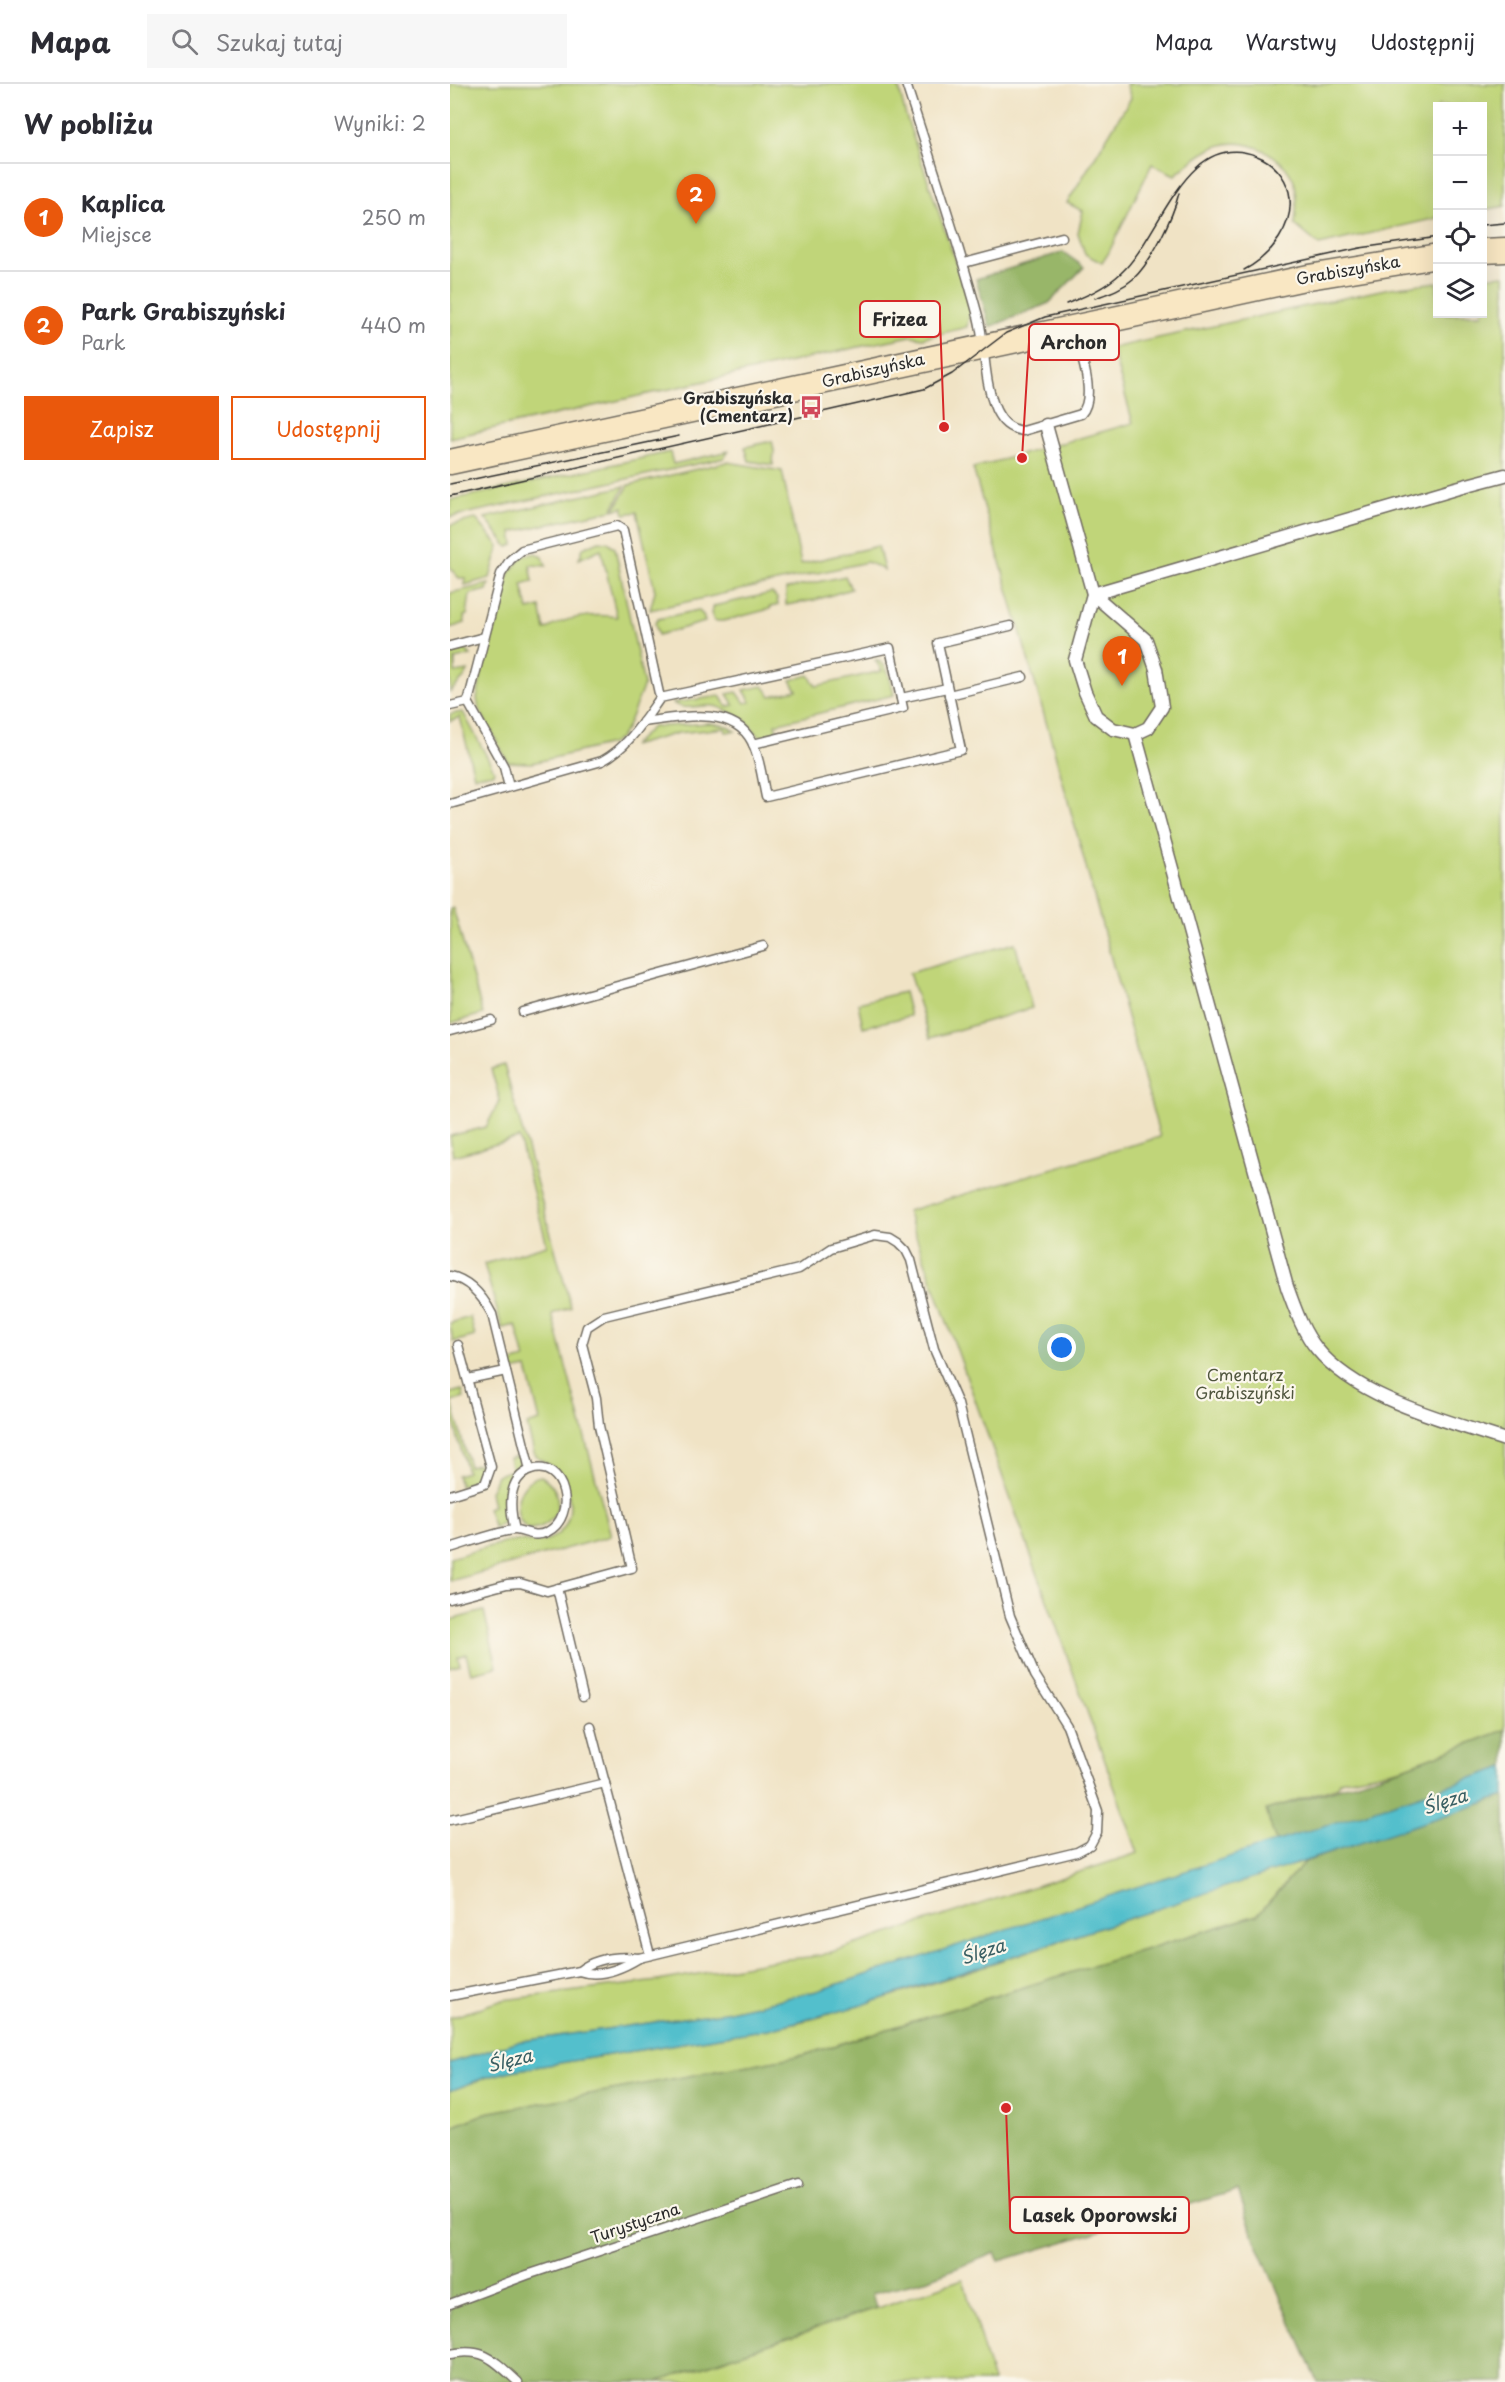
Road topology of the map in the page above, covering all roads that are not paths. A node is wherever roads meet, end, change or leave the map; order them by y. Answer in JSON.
{"nodes":[{"id":1,"x":906,"y":84,"type":"edge"},
{"id":2,"x":1062,"y":237,"type":"dead end"},
{"id":3,"x":1505,"y":250,"type":"edge"},
{"id":4,"x":1487,"y":251,"type":"edge"},
{"id":5,"x":1433,"y":256,"type":"edge"},
{"id":6,"x":964,"y":262,"type":"junction"},
{"id":7,"x":1074,"y":328,"type":"junction"},
{"id":8,"x":984,"y":347,"type":"junction"},
{"id":9,"x":1046,"y":425,"type":"junction"},
{"id":10,"x":450,"y":462,"type":"edge"},
{"id":11,"x":1505,"y":475,"type":"edge"},
{"id":12,"x":1093,"y":594,"type":"junction"},
{"id":13,"x":1010,"y":626,"type":"dead end"},
{"id":14,"x":484,"y":638,"type":"junction"},
{"id":15,"x":450,"y":646,"type":"edge"},
{"id":16,"x":1023,"y":677,"type":"dead end"},
{"id":17,"x":948,"y":692,"type":"junction"},
{"id":18,"x":660,"y":698,"type":"junction"},
{"id":19,"x":901,"y":698,"type":"junction"},
{"id":20,"x":468,"y":702,"type":"junction"},
{"id":21,"x":450,"y":706,"type":"edge"},
{"id":22,"x":643,"y":722,"type":"junction"},
{"id":23,"x":1135,"y":734,"type":"junction"},
{"id":24,"x":753,"y":744,"type":"junction"},
{"id":25,"x":509,"y":787,"type":"junction"},
{"id":26,"x":450,"y":804,"type":"edge"},
{"id":27,"x":763,"y":946,"type":"dead end"},
{"id":28,"x":523,"y":1012,"type":"dead end"},
{"id":29,"x":491,"y":1020,"type":"dead end"},
{"id":30,"x":450,"y":1031,"type":"edge"},
{"id":31,"x":450,"y":1276,"type":"edge"},
{"id":32,"x":459,"y":1345,"type":"dead end"},
{"id":33,"x":506,"y":1371,"type":"junction"},
{"id":34,"x":468,"y":1379,"type":"junction"},
{"id":35,"x":1505,"y":1440,"type":"edge"},
{"id":36,"x":531,"y":1470,"type":"junction"},
{"id":37,"x":450,"y":1495,"type":"edge"},
{"id":38,"x":515,"y":1530,"type":"junction"},
{"id":39,"x":450,"y":1548,"type":"edge"},
{"id":40,"x":556,"y":1588,"type":"junction"},
{"id":41,"x":450,"y":1599,"type":"edge"},
{"id":42,"x":583,"y":1697,"type":"dead end"},
{"id":43,"x":590,"y":1726,"type":"dead end"},
{"id":44,"x":605,"y":1783,"type":"junction"},
{"id":45,"x":450,"y":1820,"type":"edge"},
{"id":46,"x":650,"y":1955,"type":"junction"},
{"id":47,"x":450,"y":1996,"type":"edge"},
{"id":48,"x":798,"y":2185,"type":"dead end"},
{"id":49,"x":450,"y":2304,"type":"edge"},
{"id":50,"x":450,"y":2354,"type":"edge"},
{"id":51,"x":518,"y":2382,"type":"edge"}],
"edges":[{"from":1,"to":6,"type":"lane"},
{"from":2,"to":6,"type":"lane"},
{"from":3,"to":4,"type":"main road"},
{"from":5,"to":7,"type":"main road","name":"Grabiszyńska"},
{"from":6,"to":8,"type":"lane"},
{"from":7,"to":8,"type":"main road","name":"Grabiszyńska"},
{"from":7,"to":9,"type":"lane"},
{"from":8,"to":9,"type":"lane"},
{"from":8,"to":10,"type":"main road","name":"Grabiszyńska"},
{"from":9,"to":12,"type":"street"},
{"from":11,"to":12,"type":"street"},
{"from":12,"to":23,"type":"street"},
{"from":12,"to":23,"type":"street"},
{"from":13,"to":17,"type":"lane"},
{"from":14,"to":15,"type":"lane"},
{"from":14,"to":18,"type":"lane"},
{"from":14,"to":20,"type":"lane"},
{"from":16,"to":17,"type":"lane"},
{"from":17,"to":19,"type":"lane"},
{"from":17,"to":24,"type":"lane"},
{"from":18,"to":19,"type":"lane"},
{"from":18,"to":22,"type":"lane"},
{"from":19,"to":24,"type":"lane"},
{"from":20,"to":21,"type":"lane"},
{"from":20,"to":25,"type":"lane"},
{"from":22,"to":24,"type":"lane"},
{"from":22,"to":25,"type":"lane"},
{"from":23,"to":35,"type":"street"},
{"from":25,"to":26,"type":"lane"},
{"from":27,"to":28,"type":"lane"},
{"from":29,"to":30,"type":"lane"},
{"from":31,"to":33,"type":"lane"},
{"from":32,"to":34,"type":"lane"},
{"from":33,"to":34,"type":"lane"},
{"from":33,"to":36,"type":"lane"},
{"from":34,"to":37,"type":"lane"},
{"from":36,"to":38,"type":"lane"},
{"from":36,"to":38,"type":"lane"},
{"from":38,"to":39,"type":"lane"},
{"from":40,"to":41,"type":"lane"},
{"from":40,"to":42,"type":"lane"},
{"from":40,"to":46,"type":"lane"},
{"from":43,"to":44,"type":"lane"},
{"from":44,"to":45,"type":"lane"},
{"from":44,"to":46,"type":"lane"},
{"from":46,"to":47,"type":"lane"},
{"from":48,"to":49,"type":"lane","name":"Turystyczna"},
{"from":50,"to":51,"type":"lane"}]}
